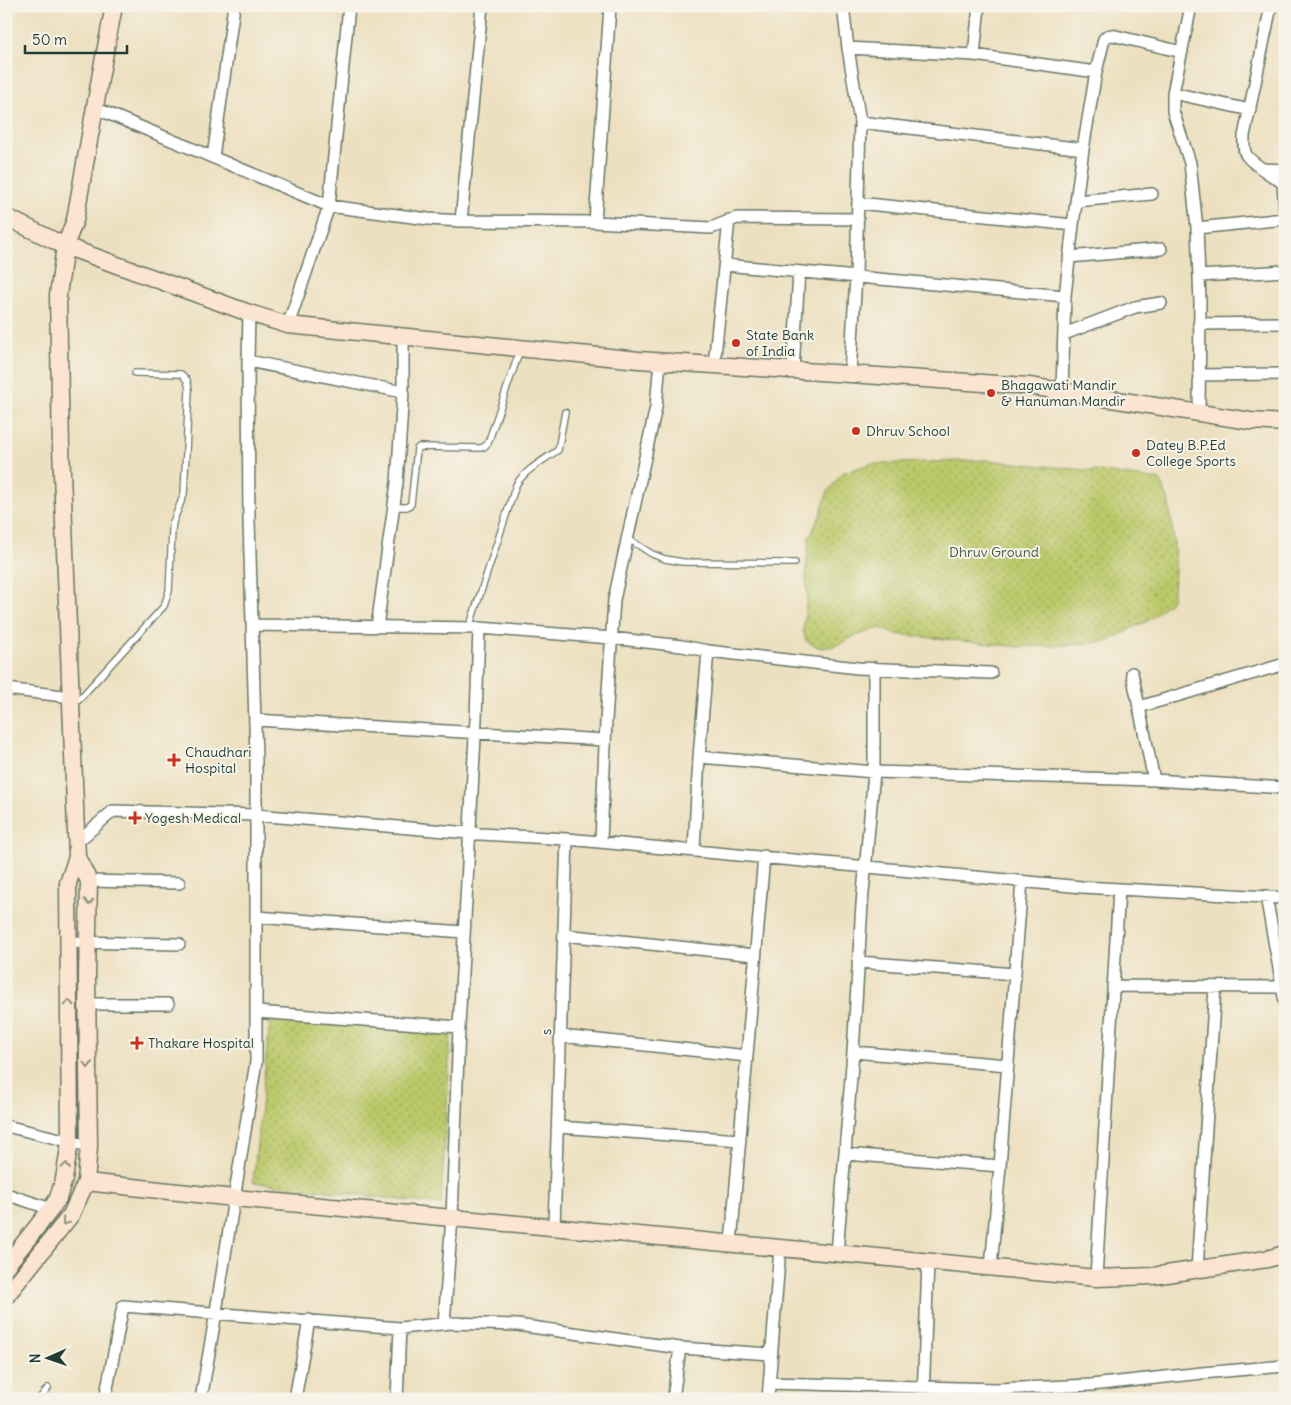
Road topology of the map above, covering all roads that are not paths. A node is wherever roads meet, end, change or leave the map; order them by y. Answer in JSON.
{"nodes":[{"id":1,"x":114,"y":6,"type":"edge"},
{"id":2,"x":234,"y":6,"type":"edge"},
{"id":3,"x":348,"y":6,"type":"edge"},
{"id":4,"x":482,"y":6,"type":"edge"},
{"id":5,"x":610,"y":6,"type":"edge"},
{"id":6,"x":843,"y":6,"type":"edge"},
{"id":7,"x":979,"y":6,"type":"edge"},
{"id":8,"x":1191,"y":6,"type":"edge"},
{"id":9,"x":1271,"y":6,"type":"edge"},
{"id":10,"x":848,"y":48,"type":"junction"},
{"id":11,"x":1182,"y":52,"type":"junction"},
{"id":12,"x":974,"y":55,"type":"junction"},
{"id":13,"x":1096,"y":72,"type":"junction"},
{"id":14,"x":1173,"y":93,"type":"junction"},
{"id":15,"x":95,"y":108,"type":"junction"},
{"id":16,"x":1250,"y":110,"type":"junction"},
{"id":17,"x":860,"y":122,"type":"junction"},
{"id":18,"x":1083,"y":149,"type":"junction"},
{"id":19,"x":213,"y":157,"type":"junction"},
{"id":20,"x":1263,"y":169,"type":"junction"},
{"id":21,"x":1285,"y":170,"type":"edge"},
{"id":22,"x":1152,"y":194,"type":"dead end"},
{"id":23,"x":1076,"y":201,"type":"junction"},
{"id":24,"x":858,"y":203,"type":"junction"},
{"id":25,"x":329,"y":206,"type":"junction"},
{"id":26,"x":1285,"y":211,"type":"edge"},
{"id":27,"x":6,"y":217,"type":"edge"},
{"id":28,"x":858,"y":219,"type":"junction"},
{"id":29,"x":1285,"y":219,"type":"edge"},
{"id":30,"x":729,"y":220,"type":"junction"},
{"id":31,"x":461,"y":221,"type":"junction"},
{"id":32,"x":595,"y":222,"type":"junction"},
{"id":33,"x":1073,"y":226,"type":"junction"},
{"id":34,"x":1197,"y":228,"type":"junction"},
{"id":35,"x":65,"y":246,"type":"junction"},
{"id":36,"x":1161,"y":249,"type":"dead end"},
{"id":37,"x":1069,"y":257,"type":"junction"},
{"id":38,"x":725,"y":265,"type":"junction"},
{"id":39,"x":1285,"y":271,"type":"edge"},
{"id":40,"x":799,"y":272,"type":"junction"},
{"id":41,"x":856,"y":276,"type":"junction"},
{"id":42,"x":1199,"y":276,"type":"junction"},
{"id":43,"x":1065,"y":296,"type":"junction"},
{"id":44,"x":1161,"y":303,"type":"dead end"},
{"id":45,"x":249,"y":313,"type":"junction"},
{"id":46,"x":1285,"y":322,"type":"edge"},
{"id":47,"x":1200,"y":324,"type":"junction"},
{"id":48,"x":288,"y":325,"type":"junction"},
{"id":49,"x":1064,"y":334,"type":"junction"},
{"id":50,"x":403,"y":337,"type":"junction"},
{"id":51,"x":521,"y":348,"type":"junction"},
{"id":52,"x":248,"y":361,"type":"junction"},
{"id":53,"x":660,"y":361,"type":"junction"},
{"id":54,"x":714,"y":365,"type":"junction"},
{"id":55,"x":793,"y":370,"type":"junction"},
{"id":56,"x":135,"y":373,"type":"dead end"},
{"id":57,"x":850,"y":374,"type":"junction"},
{"id":58,"x":1285,"y":374,"type":"edge"},
{"id":59,"x":1199,"y":375,"type":"junction"},
{"id":60,"x":1062,"y":391,"type":"junction"},
{"id":61,"x":403,"y":392,"type":"junction"},
{"id":62,"x":565,"y":412,"type":"dead end"},
{"id":63,"x":1199,"y":413,"type":"junction"},
{"id":64,"x":1285,"y":423,"type":"edge"},
{"id":65,"x":394,"y":506,"type":"junction"},
{"id":66,"x":627,"y":538,"type":"junction"},
{"id":67,"x":796,"y":563,"type":"dead end"},
{"id":68,"x":252,"y":625,"type":"junction"},
{"id":69,"x":377,"y":627,"type":"junction"},
{"id":70,"x":474,"y":628,"type":"junction"},
{"id":71,"x":611,"y":638,"type":"junction"},
{"id":72,"x":708,"y":651,"type":"junction"},
{"id":73,"x":1285,"y":664,"type":"edge"},
{"id":74,"x":874,"y":668,"type":"junction"},
{"id":75,"x":991,"y":673,"type":"dead end"},
{"id":76,"x":1132,"y":673,"type":"dead end"},
{"id":77,"x":6,"y":689,"type":"edge"},
{"id":78,"x":71,"y":702,"type":"junction"},
{"id":79,"x":1139,"y":707,"type":"junction"},
{"id":80,"x":255,"y":720,"type":"junction"},
{"id":81,"x":476,"y":734,"type":"junction"},
{"id":82,"x":605,"y":740,"type":"junction"},
{"id":83,"x":699,"y":757,"type":"junction"},
{"id":84,"x":874,"y":772,"type":"junction"},
{"id":85,"x":1154,"y":780,"type":"junction"},
{"id":86,"x":1285,"y":788,"type":"edge"},
{"id":87,"x":256,"y":815,"type":"junction"},
{"id":88,"x":470,"y":833,"type":"junction"},
{"id":89,"x":567,"y":839,"type":"junction"},
{"id":90,"x":601,"y":842,"type":"junction"},
{"id":91,"x":76,"y":850,"type":"junction"},
{"id":92,"x":694,"y":850,"type":"junction"},
{"id":93,"x":764,"y":856,"type":"junction"},
{"id":94,"x":866,"y":866,"type":"junction"},
{"id":95,"x":89,"y":881,"type":"junction"},
{"id":96,"x":1022,"y":881,"type":"junction"},
{"id":97,"x":179,"y":883,"type":"dead end"},
{"id":98,"x":1119,"y":889,"type":"junction"},
{"id":99,"x":1266,"y":896,"type":"junction"},
{"id":100,"x":1285,"y":898,"type":"edge"},
{"id":101,"x":256,"y":917,"type":"junction"},
{"id":102,"x":464,"y":932,"type":"junction"},
{"id":103,"x":564,"y":935,"type":"junction"},
{"id":104,"x":69,"y":942,"type":"junction"},
{"id":105,"x":88,"y":942,"type":"junction"},
{"id":106,"x":179,"y":944,"type":"dead end"},
{"id":107,"x":756,"y":955,"type":"junction"},
{"id":108,"x":858,"y":962,"type":"junction"},
{"id":109,"x":1015,"y":974,"type":"junction"},
{"id":110,"x":1113,"y":986,"type":"junction"},
{"id":111,"x":1215,"y":987,"type":"junction"},
{"id":112,"x":1282,"y":987,"type":"junction"},
{"id":113,"x":1285,"y":1002,"type":"edge"},
{"id":114,"x":87,"y":1004,"type":"junction"},
{"id":115,"x":168,"y":1004,"type":"dead end"},
{"id":116,"x":256,"y":1012,"type":"junction"},
{"id":117,"x":459,"y":1027,"type":"junction"},
{"id":118,"x":561,"y":1036,"type":"junction"},
{"id":119,"x":853,"y":1052,"type":"junction"},
{"id":120,"x":747,"y":1056,"type":"junction"},
{"id":121,"x":1008,"y":1065,"type":"junction"},
{"id":122,"x":6,"y":1126,"type":"edge"},
{"id":123,"x":558,"y":1127,"type":"junction"},
{"id":124,"x":740,"y":1140,"type":"junction"},
{"id":125,"x":70,"y":1142,"type":"junction"},
{"id":126,"x":89,"y":1146,"type":"junction"},
{"id":127,"x":845,"y":1154,"type":"junction"},
{"id":128,"x":1000,"y":1166,"type":"junction"},
{"id":129,"x":86,"y":1182,"type":"junction"},
{"id":130,"x":6,"y":1194,"type":"edge"},
{"id":131,"x":234,"y":1198,"type":"junction"},
{"id":132,"x":51,"y":1209,"type":"junction"},
{"id":133,"x":452,"y":1218,"type":"junction"},
{"id":134,"x":554,"y":1227,"type":"junction"},
{"id":135,"x":731,"y":1243,"type":"junction"},
{"id":136,"x":780,"y":1248,"type":"junction"},
{"id":137,"x":837,"y":1253,"type":"junction"},
{"id":138,"x":1285,"y":1254,"type":"edge"},
{"id":139,"x":928,"y":1262,"type":"junction"},
{"id":140,"x":6,"y":1266,"type":"edge"},
{"id":141,"x":991,"y":1267,"type":"junction"},
{"id":142,"x":1197,"y":1270,"type":"junction"},
{"id":143,"x":1096,"y":1278,"type":"junction"},
{"id":144,"x":6,"y":1296,"type":"edge"},
{"id":145,"x":216,"y":1313,"type":"junction"},
{"id":146,"x":309,"y":1320,"type":"junction"},
{"id":147,"x":444,"y":1324,"type":"junction"},
{"id":148,"x":400,"y":1328,"type":"junction"},
{"id":149,"x":680,"y":1348,"type":"junction"},
{"id":150,"x":771,"y":1354,"type":"junction"},
{"id":151,"x":1285,"y":1366,"type":"edge"},
{"id":152,"x":769,"y":1383,"type":"junction"},
{"id":153,"x":48,"y":1388,"type":"dead end"},
{"id":154,"x":923,"y":1393,"type":"edge"},
{"id":155,"x":997,"y":1394,"type":"edge"},
{"id":156,"x":39,"y":1399,"type":"edge"},
{"id":157,"x":105,"y":1399,"type":"edge"},
{"id":158,"x":201,"y":1399,"type":"edge"},
{"id":159,"x":295,"y":1399,"type":"edge"},
{"id":160,"x":397,"y":1399,"type":"edge"},
{"id":161,"x":673,"y":1399,"type":"edge"},
{"id":162,"x":768,"y":1399,"type":"edge"}],
"edges":[{"from":1,"to":15,"type":"street"},
{"from":2,"to":19,"type":"street"},
{"from":3,"to":25,"type":"street"},
{"from":4,"to":31,"type":"street"},
{"from":5,"to":32,"type":"street"},
{"from":6,"to":10,"type":"street"},
{"from":7,"to":12,"type":"street"},
{"from":8,"to":11,"type":"street"},
{"from":9,"to":16,"type":"street"},
{"from":10,"to":12,"type":"street"},
{"from":10,"to":17,"type":"street"},
{"from":11,"to":13,"type":"street"},
{"from":11,"to":14,"type":"street"},
{"from":12,"to":13,"type":"street"},
{"from":13,"to":18,"type":"street"},
{"from":14,"to":16,"type":"street"},
{"from":14,"to":34,"type":"street"},
{"from":15,"to":19,"type":"street"},
{"from":15,"to":35,"type":"street"},
{"from":16,"to":20,"type":"street"},
{"from":17,"to":18,"type":"street"},
{"from":17,"to":24,"type":"street"},
{"from":18,"to":23,"type":"street"},
{"from":19,"to":25,"type":"street"},
{"from":20,"to":21,"type":"street"},
{"from":20,"to":26,"type":"street"},
{"from":22,"to":23,"type":"street"},
{"from":23,"to":33,"type":"street"},
{"from":24,"to":28,"type":"street"},
{"from":24,"to":33,"type":"street"},
{"from":25,"to":31,"type":"street"},
{"from":25,"to":48,"type":"street"},
{"from":27,"to":35,"type":"street"},
{"from":28,"to":30,"type":"street"},
{"from":28,"to":41,"type":"street"},
{"from":29,"to":34,"type":"street"},
{"from":30,"to":32,"type":"street"},
{"from":30,"to":38,"type":"street"},
{"from":31,"to":32,"type":"street"},
{"from":33,"to":37,"type":"street"},
{"from":34,"to":42,"type":"street"},
{"from":35,"to":45,"type":"street"},
{"from":35,"to":78,"type":"street"},
{"from":36,"to":37,"type":"street"},
{"from":37,"to":43,"type":"street"},
{"from":38,"to":40,"type":"street"},
{"from":38,"to":54,"type":"street"},
{"from":39,"to":42,"type":"street"},
{"from":40,"to":41,"type":"street"},
{"from":40,"to":55,"type":"street"},
{"from":41,"to":43,"type":"street"},
{"from":41,"to":57,"type":"street"},
{"from":42,"to":47,"type":"street"},
{"from":43,"to":49,"type":"street"},
{"from":44,"to":49,"type":"street"},
{"from":45,"to":48,"type":"street"},
{"from":45,"to":52,"type":"street"},
{"from":46,"to":47,"type":"street"},
{"from":47,"to":59,"type":"street"},
{"from":48,"to":50,"type":"street"},
{"from":49,"to":60,"type":"street"},
{"from":50,"to":51,"type":"street"},
{"from":50,"to":61,"type":"street"},
{"from":51,"to":53,"type":"street"},
{"from":51,"to":65,"type":"lane"},
{"from":52,"to":61,"type":"street"},
{"from":52,"to":68,"type":"street"},
{"from":53,"to":54,"type":"street"},
{"from":53,"to":66,"type":"street"},
{"from":54,"to":55,"type":"street"},
{"from":55,"to":57,"type":"street"},
{"from":56,"to":78,"type":"lane"},
{"from":57,"to":60,"type":"street"},
{"from":58,"to":59,"type":"street"},
{"from":59,"to":63,"type":"street"},
{"from":60,"to":63,"type":"street"},
{"from":61,"to":65,"type":"street"},
{"from":62,"to":70,"type":"lane"},
{"from":63,"to":64,"type":"street"},
{"from":65,"to":69,"type":"street"},
{"from":66,"to":67,"type":"lane"},
{"from":66,"to":71,"type":"street"},
{"from":68,"to":69,"type":"street"},
{"from":68,"to":80,"type":"street"},
{"from":69,"to":70,"type":"street"},
{"from":70,"to":71,"type":"street"},
{"from":70,"to":81,"type":"street"},
{"from":71,"to":72,"type":"street"},
{"from":71,"to":82,"type":"street"},
{"from":72,"to":74,"type":"street"},
{"from":72,"to":83,"type":"street"},
{"from":73,"to":79,"type":"street"},
{"from":74,"to":75,"type":"street"},
{"from":74,"to":84,"type":"street"},
{"from":76,"to":79,"type":"street"},
{"from":77,"to":78,"type":"street"},
{"from":78,"to":91,"type":"street"},
{"from":79,"to":85,"type":"street"},
{"from":80,"to":81,"type":"street"},
{"from":80,"to":87,"type":"street"},
{"from":81,"to":82,"type":"street"},
{"from":81,"to":88,"type":"street"},
{"from":82,"to":90,"type":"street"},
{"from":83,"to":84,"type":"street"},
{"from":83,"to":92,"type":"street"},
{"from":84,"to":85,"type":"street"},
{"from":84,"to":94,"type":"street"},
{"from":85,"to":86,"type":"street"},
{"from":87,"to":88,"type":"street"},
{"from":87,"to":91,"type":"street"},
{"from":87,"to":101,"type":"street"},
{"from":88,"to":89,"type":"street"},
{"from":88,"to":102,"type":"street"},
{"from":89,"to":90,"type":"street"},
{"from":89,"to":103,"type":"street","name":"s"},
{"from":90,"to":92,"type":"street"},
{"from":91,"to":95,"type":"street"},
{"from":91,"to":104,"type":"street"},
{"from":92,"to":93,"type":"street"},
{"from":93,"to":94,"type":"street"},
{"from":93,"to":107,"type":"street"},
{"from":94,"to":96,"type":"street"},
{"from":94,"to":108,"type":"street"},
{"from":95,"to":97,"type":"street"},
{"from":95,"to":105,"type":"street","one_way":true},
{"from":96,"to":98,"type":"street"},
{"from":96,"to":109,"type":"street"},
{"from":98,"to":99,"type":"street"},
{"from":98,"to":110,"type":"street"},
{"from":99,"to":100,"type":"street"},
{"from":99,"to":112,"type":"street"},
{"from":101,"to":102,"type":"street"},
{"from":101,"to":116,"type":"street"},
{"from":102,"to":117,"type":"street"},
{"from":103,"to":107,"type":"street"},
{"from":103,"to":118,"type":"street","name":"s"},
{"from":104,"to":105,"type":"street"},
{"from":125,"to":104,"type":"street","one_way":true},
{"from":105,"to":106,"type":"street"},
{"from":105,"to":114,"type":"street"},
{"from":107,"to":120,"type":"street"},
{"from":108,"to":109,"type":"street"},
{"from":108,"to":119,"type":"street"},
{"from":109,"to":121,"type":"street"},
{"from":110,"to":111,"type":"street"},
{"from":110,"to":143,"type":"street"},
{"from":111,"to":112,"type":"street"},
{"from":111,"to":142,"type":"street"},
{"from":112,"to":113,"type":"street"},
{"from":114,"to":115,"type":"street"},
{"from":114,"to":126,"type":"street","one_way":true},
{"from":116,"to":117,"type":"street"},
{"from":116,"to":131,"type":"street"},
{"from":117,"to":133,"type":"street"},
{"from":118,"to":120,"type":"street"},
{"from":118,"to":123,"type":"street","name":"s"},
{"from":119,"to":121,"type":"street"},
{"from":119,"to":127,"type":"street"},
{"from":120,"to":124,"type":"street"},
{"from":121,"to":128,"type":"street"},
{"from":122,"to":125,"type":"street"},
{"from":123,"to":124,"type":"street"},
{"from":123,"to":134,"type":"street","name":"s"},
{"from":124,"to":135,"type":"street"},
{"from":125,"to":126,"type":"street"},
{"from":132,"to":125,"type":"street","one_way":true},
{"from":126,"to":129,"type":"street"},
{"from":127,"to":128,"type":"street"},
{"from":127,"to":137,"type":"street"},
{"from":128,"to":141,"type":"street"},
{"from":129,"to":131,"type":"street"},
{"from":129,"to":144,"type":"street","one_way":true},
{"from":130,"to":132,"type":"street"},
{"from":131,"to":133,"type":"street"},
{"from":131,"to":145,"type":"street"},
{"from":132,"to":140,"type":"street"},
{"from":133,"to":134,"type":"street"},
{"from":133,"to":147,"type":"street"},
{"from":134,"to":135,"type":"street"},
{"from":135,"to":136,"type":"street"},
{"from":136,"to":137,"type":"street"},
{"from":136,"to":150,"type":"street"},
{"from":137,"to":139,"type":"street"},
{"from":138,"to":142,"type":"street"},
{"from":139,"to":141,"type":"street"},
{"from":139,"to":154,"type":"street"},
{"from":141,"to":143,"type":"street"},
{"from":142,"to":143,"type":"street"},
{"from":145,"to":146,"type":"street"},
{"from":145,"to":157,"type":"street"},
{"from":145,"to":158,"type":"street"},
{"from":146,"to":148,"type":"street"},
{"from":146,"to":159,"type":"street"},
{"from":147,"to":148,"type":"street"},
{"from":147,"to":149,"type":"street"},
{"from":148,"to":160,"type":"street"},
{"from":149,"to":150,"type":"street"},
{"from":149,"to":161,"type":"street"},
{"from":150,"to":152,"type":"street"},
{"from":151,"to":155,"type":"street"},
{"from":152,"to":154,"type":"street"},
{"from":152,"to":162,"type":"street"},
{"from":153,"to":156,"type":"lane"},
{"from":154,"to":155,"type":"street"}]}
